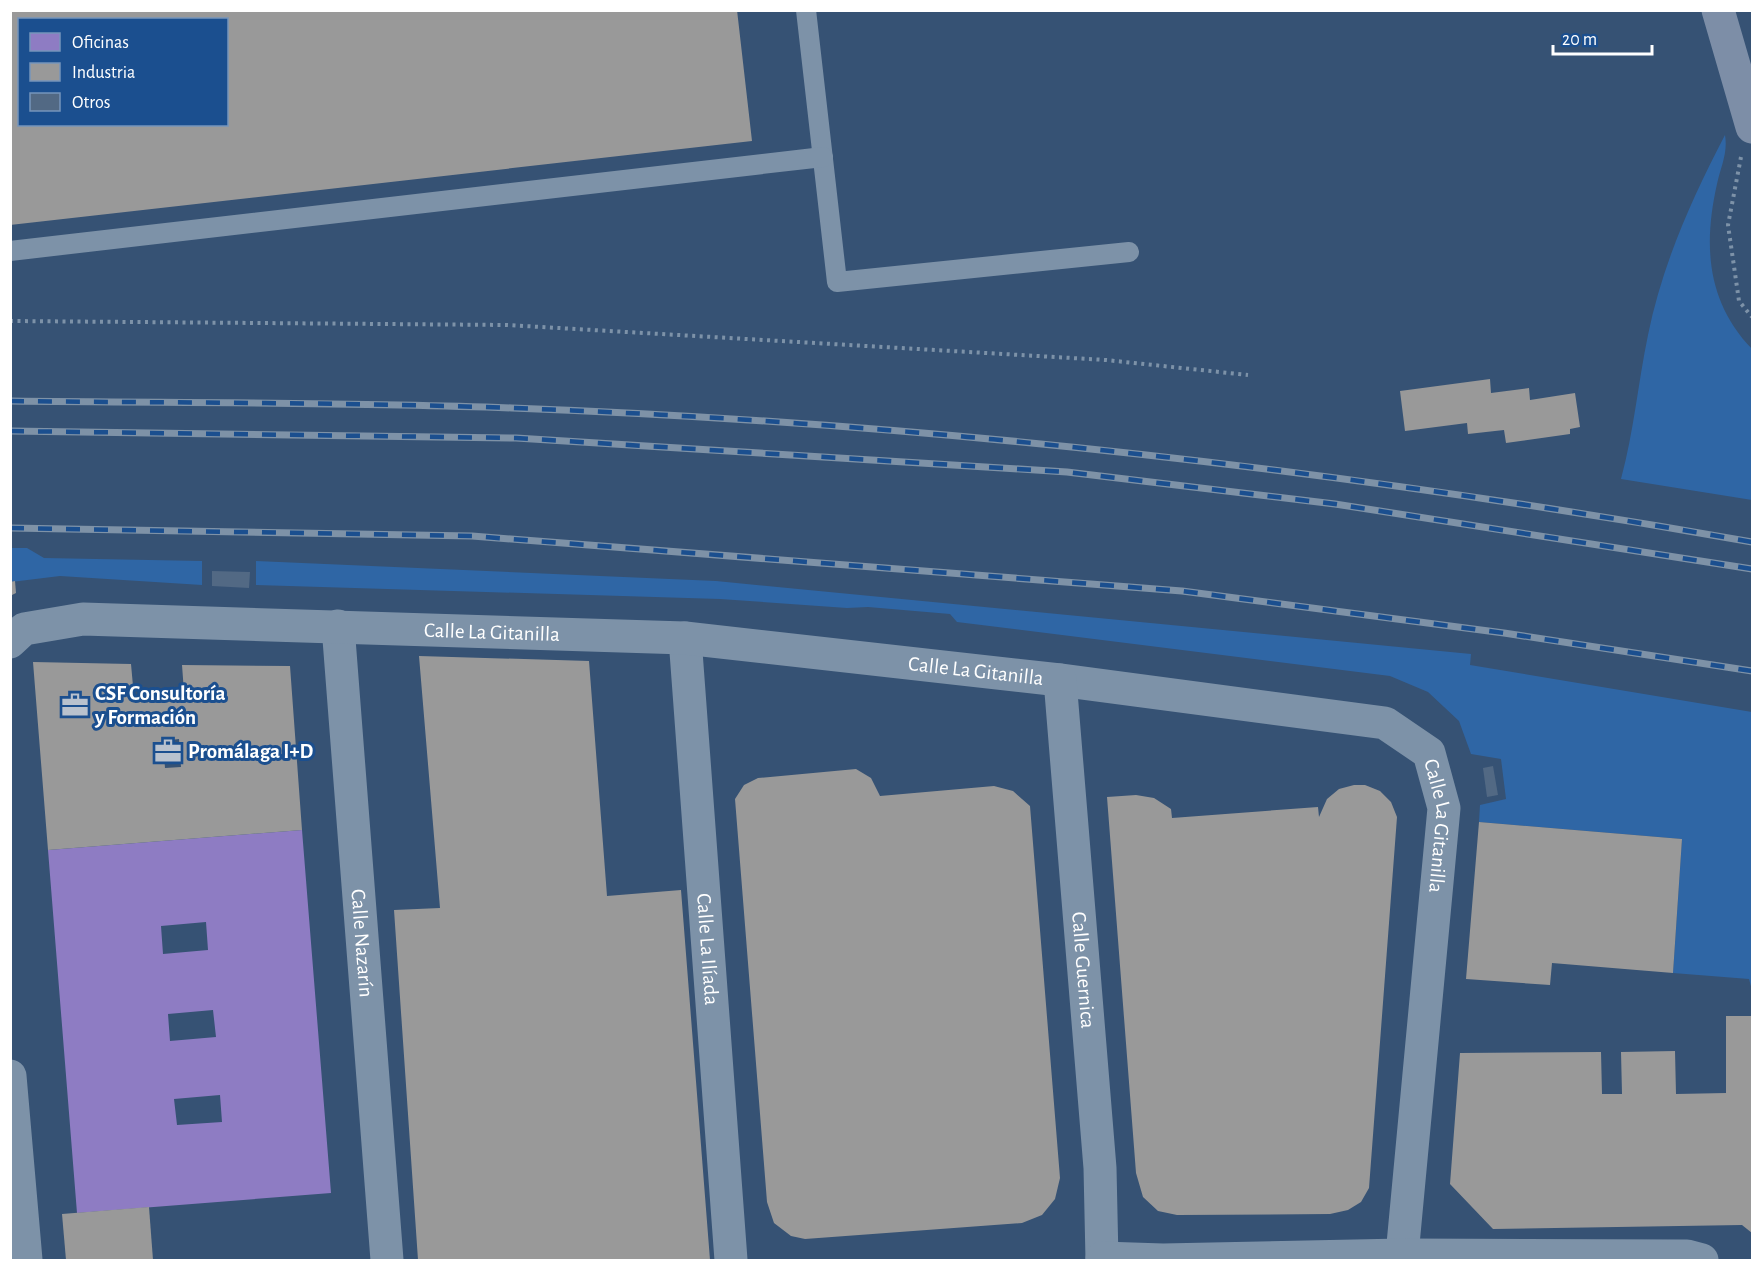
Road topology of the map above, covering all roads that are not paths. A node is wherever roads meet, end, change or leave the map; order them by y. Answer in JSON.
{"nodes":[{"id":1,"x":806,"y":10,"type":"edge"},
{"id":2,"x":1718,"y":10,"type":"edge"},
{"id":3,"x":1751,"y":120,"type":"edge"},
{"id":4,"x":823,"y":157,"type":"junction"},
{"id":5,"x":10,"y":251,"type":"edge"},
{"id":6,"x":1129,"y":252,"type":"dead end"},
{"id":7,"x":338,"y":626,"type":"junction"},
{"id":8,"x":685,"y":638,"type":"junction"},
{"id":9,"x":10,"y":642,"type":"edge"},
{"id":10,"x":1059,"y":680,"type":"junction"},
{"id":11,"x":10,"y":1076,"type":"edge"},
{"id":12,"x":1402,"y":1255,"type":"junction"},
{"id":13,"x":1102,"y":1259,"type":"edge"},
{"id":14,"x":26,"y":1260,"type":"edge"},
{"id":15,"x":387,"y":1260,"type":"edge"},
{"id":16,"x":731,"y":1260,"type":"edge"},
{"id":17,"x":1702,"y":1260,"type":"edge"}],
"edges":[{"from":1,"to":4,"type":"lane"},
{"from":2,"to":3,"type":"main road"},
{"from":4,"to":5,"type":"lane"},
{"from":4,"to":6,"type":"lane"},
{"from":7,"to":8,"type":"street","name":"Calle La Gitanilla"},
{"from":7,"to":9,"type":"street","name":"Calle La Gitanilla"},
{"from":7,"to":15,"type":"street","name":"Calle Nazarín"},
{"from":8,"to":10,"type":"street","name":"Calle La Gitanilla"},
{"from":8,"to":16,"type":"street","name":"Calle La Ilíada"},
{"from":10,"to":12,"type":"street","name":"Calle La Gitanilla"},
{"from":10,"to":13,"type":"street","name":"Calle Guernica"},
{"from":11,"to":14,"type":"street"},
{"from":12,"to":13,"type":"street"},
{"from":12,"to":17,"type":"street"}]}
